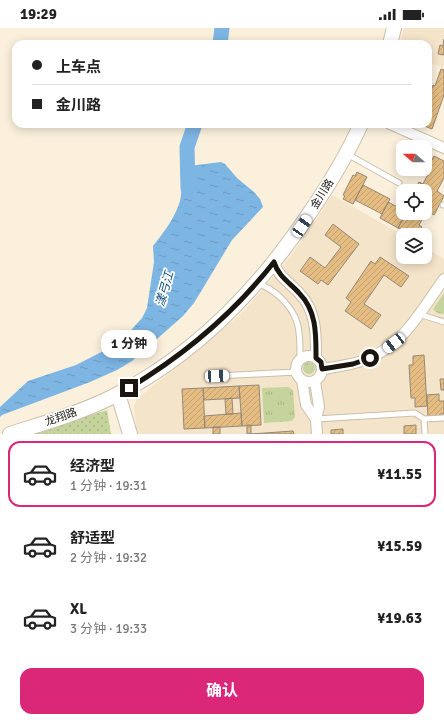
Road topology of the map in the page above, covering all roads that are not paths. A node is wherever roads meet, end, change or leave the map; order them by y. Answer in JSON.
{"nodes":[{"id":1,"x":394,"y":28,"type":"edge"},
{"id":2,"x":391,"y":40,"type":"edge"},
{"id":3,"x":359,"y":128,"type":"edge"},
{"id":4,"x":399,"y":128,"type":"edge"},
{"id":5,"x":444,"y":148,"type":"edge"},
{"id":6,"x":346,"y":154,"type":"junction"},
{"id":7,"x":399,"y":182,"type":"dead end"},
{"id":8,"x":274,"y":262,"type":"junction"},
{"id":9,"x":444,"y":279,"type":"edge"},
{"id":10,"x":257,"y":283,"type":"junction"},
{"id":11,"x":419,"y":314,"type":"junction"},
{"id":12,"x":444,"y":322,"type":"edge"},
{"id":13,"x":316,"y":358,"type":"junction"},
{"id":14,"x":300,"y":359,"type":"junction"},
{"id":15,"x":322,"y":369,"type":"junction"},
{"id":16,"x":217,"y":376,"type":"dead end"},
{"id":17,"x":299,"y":376,"type":"junction"},
{"id":18,"x":315,"y":381,"type":"junction"},
{"id":19,"x":115,"y":396,"type":"junction"},
{"id":20,"x":444,"y":418,"type":"edge"},
{"id":21,"x":424,"y":419,"type":"junction"},
{"id":22,"x":316,"y":420,"type":"junction"},
{"id":23,"x":10,"y":434,"type":"edge"},
{"id":24,"x":123,"y":434,"type":"edge"},
{"id":25,"x":130,"y":434,"type":"edge"},
{"id":26,"x":317,"y":434,"type":"edge"},
{"id":27,"x":425,"y":434,"type":"edge"}],
"edges":[{"from":1,"to":2,"type":"main road"},
{"from":3,"to":6,"type":"main road","name":"金川路"},
{"from":4,"to":5,"type":"street"},
{"from":6,"to":7,"type":"lane"},
{"from":6,"to":8,"type":"main road","name":"金川路"},
{"from":8,"to":10,"type":"main road","name":"金川路"},
{"from":8,"to":13,"type":"street"},
{"from":9,"to":11,"type":"street"},
{"from":10,"to":14,"type":"lane"},
{"from":10,"to":19,"type":"main road","name":"金川路"},
{"from":11,"to":12,"type":"lane"},
{"from":11,"to":15,"type":"street"},
{"from":13,"to":14,"type":"street"},
{"from":13,"to":15,"type":"street"},
{"from":14,"to":17,"type":"street"},
{"from":15,"to":18,"type":"street"},
{"from":16,"to":17,"type":"lane"},
{"from":17,"to":18,"type":"street"},
{"from":17,"to":22,"type":"street"},
{"from":18,"to":22,"type":"street"},
{"from":19,"to":23,"type":"main road","name":"龙翔路"},
{"from":19,"to":24,"type":"main road"},
{"from":19,"to":25,"type":"main road"},
{"from":20,"to":21,"type":"lane"},
{"from":21,"to":22,"type":"lane"},
{"from":21,"to":27,"type":"lane"},
{"from":22,"to":26,"type":"street"}]}
